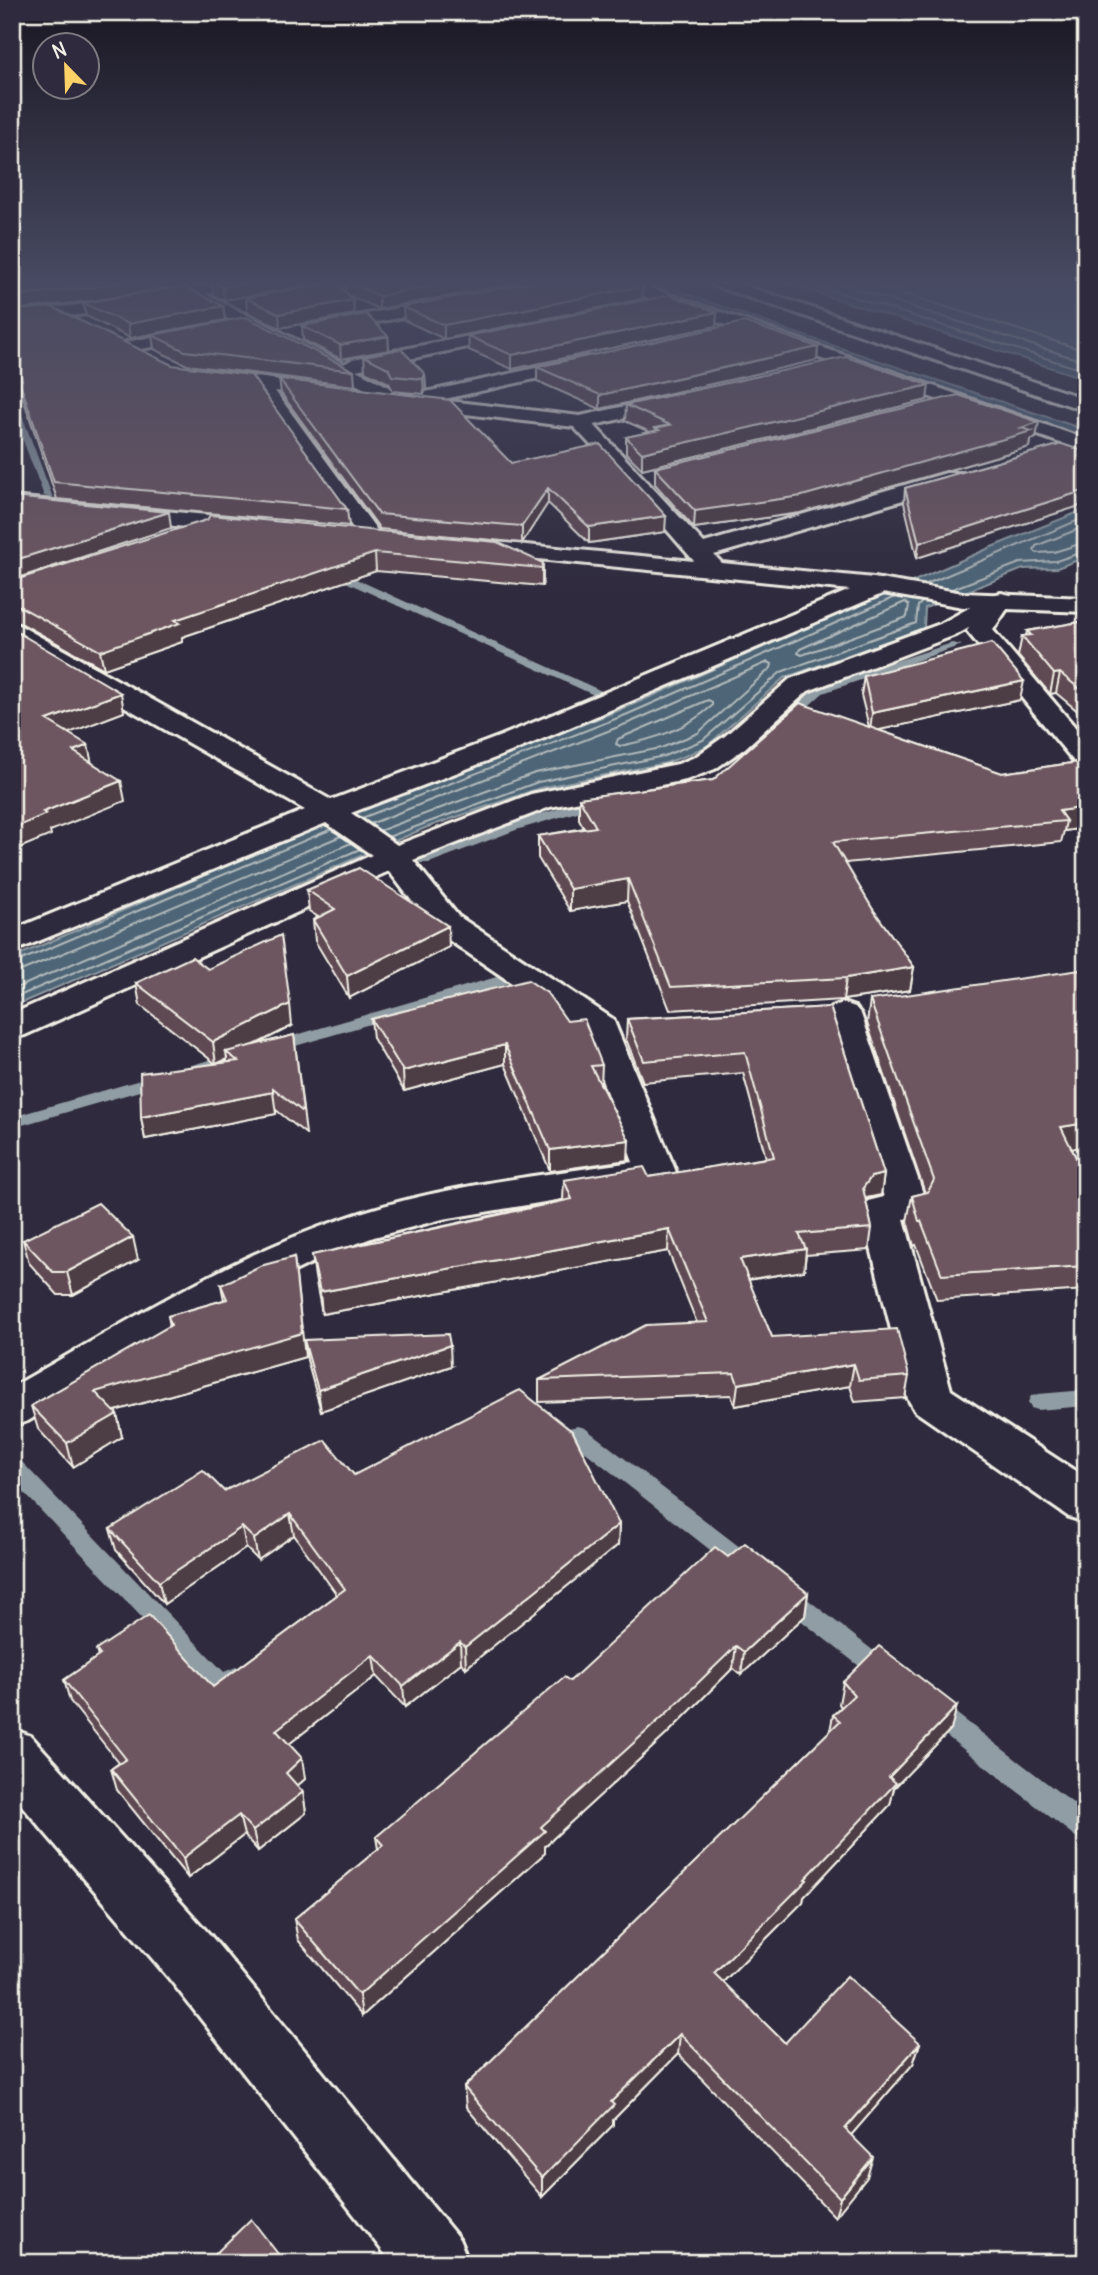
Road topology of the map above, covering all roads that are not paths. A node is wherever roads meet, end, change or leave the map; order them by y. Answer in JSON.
{"nodes":[{"id":1,"x":264,"y":388,"type":"edge"},
{"id":2,"x":299,"y":388,"type":"edge"},
{"id":3,"x":378,"y":388,"type":"edge"},
{"id":4,"x":467,"y":388,"type":"edge"},
{"id":5,"x":919,"y":388,"type":"edge"},
{"id":6,"x":1036,"y":388,"type":"edge"},
{"id":7,"x":699,"y":396,"type":"edge"},
{"id":8,"x":956,"y":401,"type":"junction"},
{"id":9,"x":405,"y":402,"type":"junction"},
{"id":10,"x":1086,"y":405,"type":"edge"},
{"id":11,"x":916,"y":411,"type":"edge"},
{"id":12,"x":580,"y":422,"type":"junction"},
{"id":13,"x":1081,"y":444,"type":"edge"},
{"id":14,"x":1038,"y":454,"type":"edge"},
{"id":15,"x":663,"y":473,"type":"edge"},
{"id":16,"x":973,"y":473,"type":"edge"},
{"id":17,"x":636,"y":480,"type":"junction"},
{"id":18,"x":12,"y":505,"type":"edge"},
{"id":19,"x":215,"y":523,"type":"junction"},
{"id":20,"x":267,"y":528,"type":"edge"},
{"id":21,"x":345,"y":535,"type":"edge"},
{"id":22,"x":371,"y":537,"type":"junction"},
{"id":23,"x":398,"y":539,"type":"edge"},
{"id":24,"x":165,"y":540,"type":"edge"},
{"id":25,"x":439,"y":543,"type":"edge"},
{"id":26,"x":707,"y":561,"type":"junction"},
{"id":27,"x":884,"y":587,"type":"junction"},
{"id":28,"x":1001,"y":600,"type":"junction"},
{"id":29,"x":1086,"y":605,"type":"edge"},
{"id":30,"x":12,"y":631,"type":"edge"},
{"id":31,"x":1086,"y":758,"type":"edge"},
{"id":32,"x":329,"y":811,"type":"junction"},
{"id":33,"x":394,"y":857,"type":"junction"},
{"id":34,"x":12,"y":942,"type":"edge"},
{"id":35,"x":843,"y":1013,"type":"dead end"},
{"id":36,"x":12,"y":1027,"type":"edge"},
{"id":37,"x":12,"y":1409,"type":"edge"},
{"id":38,"x":1086,"y":1503,"type":"edge"},
{"id":39,"x":12,"y":1754,"type":"edge"},
{"id":40,"x":435,"y":2263,"type":"edge"}],
"edges":[{"from":1,"to":22,"type":"street"},
{"from":2,"to":9,"type":"street"},
{"from":3,"to":9,"type":"street"},
{"from":4,"to":9,"type":"street"},
{"from":5,"to":8,"type":"street"},
{"from":6,"to":10,"type":"street"},
{"from":7,"to":12,"type":"street"},
{"from":8,"to":11,"type":"street"},
{"from":8,"to":13,"type":"street"},
{"from":9,"to":12,"type":"street"},
{"from":12,"to":17,"type":"street"},
{"from":13,"to":14,"type":"street"},
{"from":15,"to":17,"type":"street"},
{"from":16,"to":26,"type":"street"},
{"from":17,"to":26,"type":"street"},
{"from":18,"to":19,"type":"street"},
{"from":19,"to":20,"type":"street"},
{"from":19,"to":24,"type":"street"},
{"from":21,"to":22,"type":"street"},
{"from":22,"to":23,"type":"street"},
{"from":25,"to":26,"type":"street"},
{"from":26,"to":27,"type":"street"},
{"from":27,"to":28,"type":"street"},
{"from":27,"to":32,"type":"street"},
{"from":28,"to":29,"type":"street"},
{"from":28,"to":31,"type":"street"},
{"from":28,"to":33,"type":"street"},
{"from":30,"to":32,"type":"street"},
{"from":32,"to":33,"type":"street"},
{"from":32,"to":34,"type":"street"},
{"from":33,"to":36,"type":"street"},
{"from":33,"to":37,"type":"street"},
{"from":35,"to":38,"type":"street"},
{"from":39,"to":40,"type":"street"}]}
